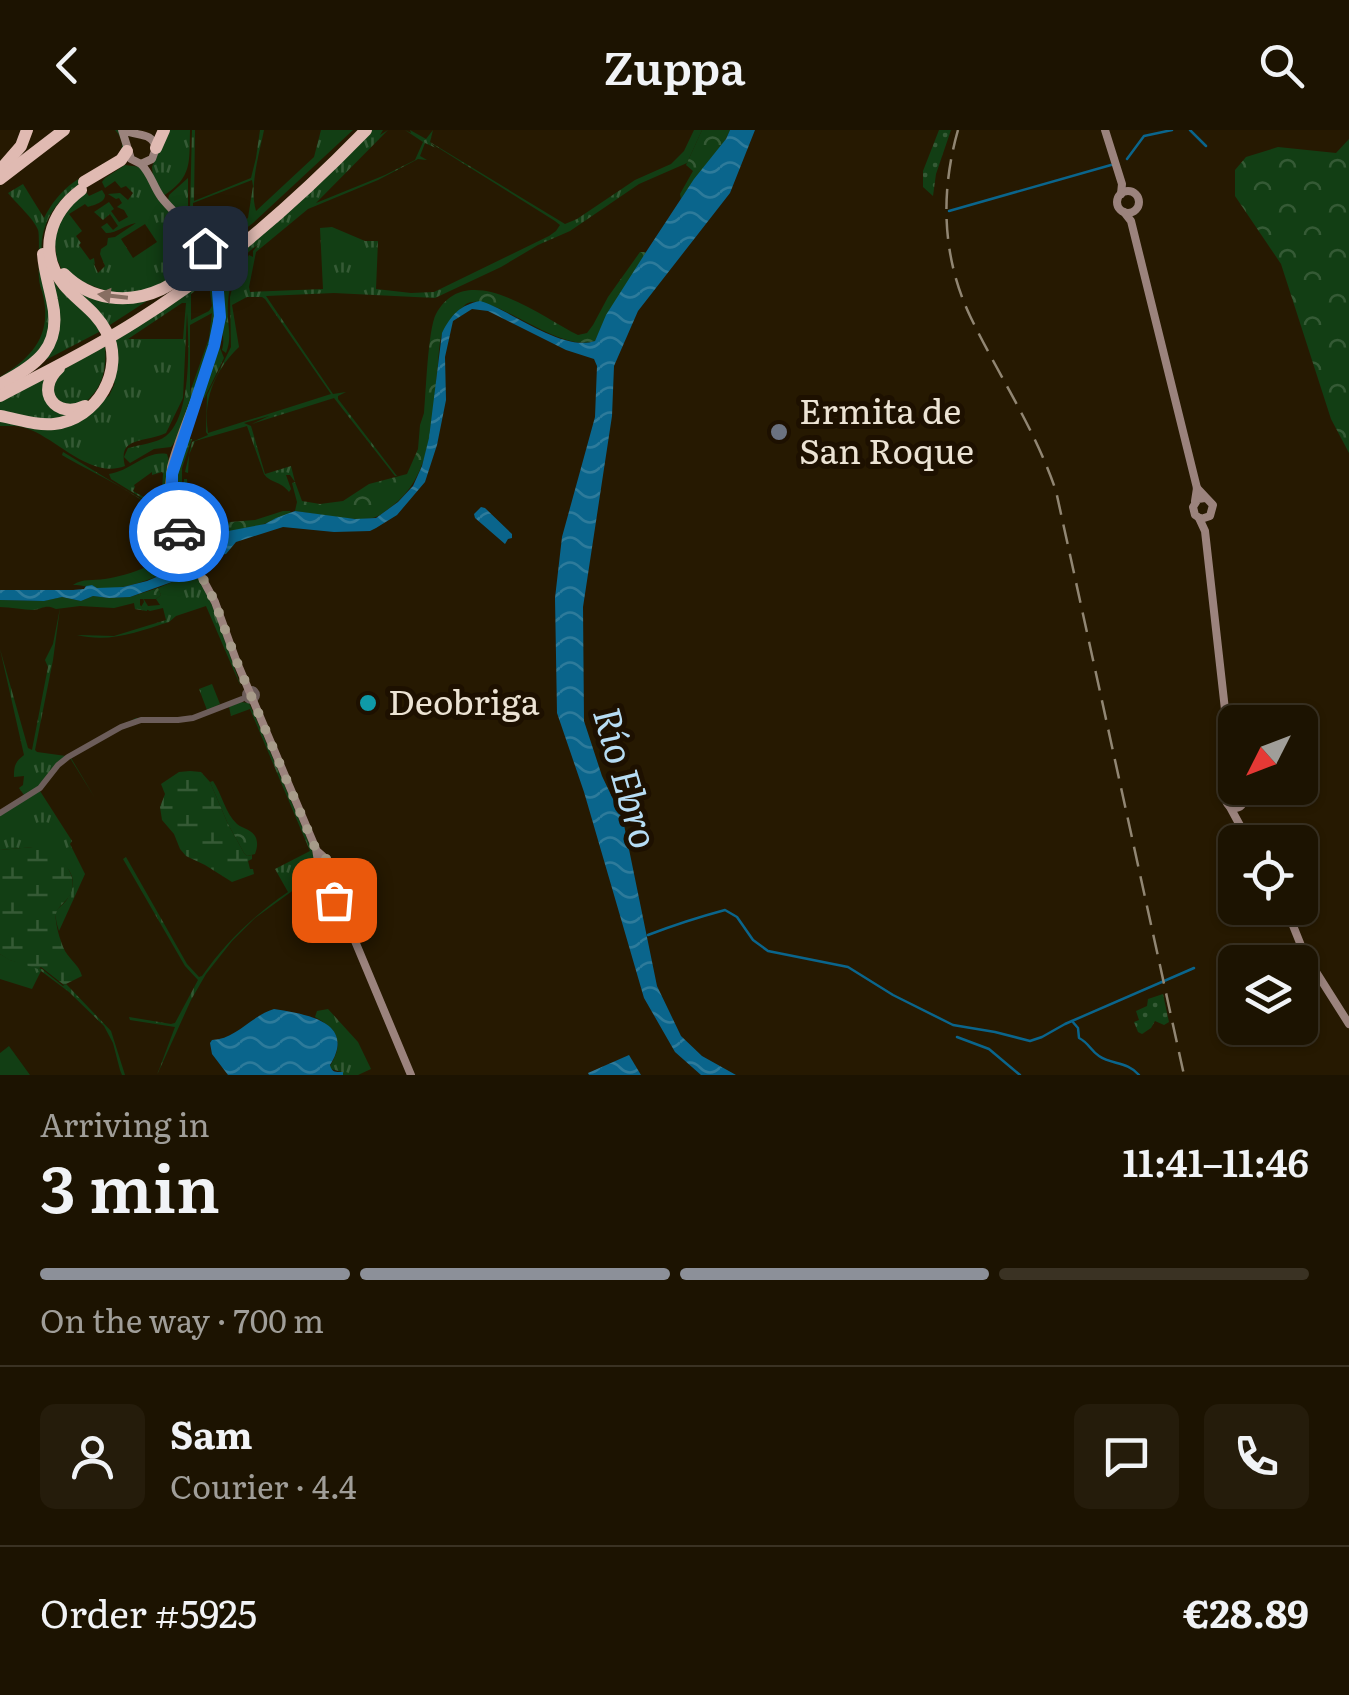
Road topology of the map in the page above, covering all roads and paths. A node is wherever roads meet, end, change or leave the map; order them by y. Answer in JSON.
{"nodes":[{"id":1,"x":27,"y":130,"type":"edge"},
{"id":2,"x":52,"y":130,"type":"edge"},
{"id":3,"x":64,"y":130,"type":"edge"},
{"id":4,"x":123,"y":130,"type":"edge"},
{"id":5,"x":356,"y":130,"type":"edge"},
{"id":6,"x":366,"y":130,"type":"edge"},
{"id":7,"x":1105,"y":130,"type":"edge"},
{"id":8,"x":153,"y":140,"type":"edge"},
{"id":9,"x":132,"y":155,"type":"junction"},
{"id":10,"x":0,"y":170,"type":"edge"},
{"id":11,"x":151,"y":176,"type":"junction"},
{"id":12,"x":0,"y":179,"type":"edge"},
{"id":13,"x":1124,"y":190,"type":"junction"},
{"id":14,"x":1130,"y":215,"type":"junction"},
{"id":15,"x":47,"y":242,"type":"junction"},
{"id":16,"x":197,"y":269,"type":"junction"},
{"id":17,"x":106,"y":348,"type":"junction"},
{"id":18,"x":0,"y":386,"type":"edge"},
{"id":19,"x":0,"y":396,"type":"edge"},
{"id":20,"x":0,"y":416,"type":"edge"},
{"id":21,"x":1200,"y":499,"type":"junction"},
{"id":22,"x":1204,"y":518,"type":"junction"},
{"id":23,"x":249,"y":696,"type":"junction"},
{"id":24,"x":1224,"y":705,"type":"edge"},
{"id":25,"x":1230,"y":805,"type":"edge"},
{"id":26,"x":1238,"y":805,"type":"edge"},
{"id":27,"x":1235,"y":810,"type":"junction"},
{"id":28,"x":0,"y":813,"type":"edge"},
{"id":29,"x":1242,"y":825,"type":"edge"},
{"id":30,"x":316,"y":850,"type":"junction"},
{"id":31,"x":333,"y":865,"type":"junction"},
{"id":32,"x":319,"y":868,"type":"junction"},
{"id":33,"x":340,"y":888,"type":"junction"},
{"id":34,"x":325,"y":893,"type":"junction"},
{"id":35,"x":342,"y":910,"type":"junction"},
{"id":36,"x":1293,"y":925,"type":"edge"},
{"id":37,"x":1349,"y":1024,"type":"edge"},
{"id":38,"x":411,"y":1075,"type":"edge"}],
"edges":[{"from":1,"to":10,"type":"highway"},
{"from":2,"to":10,"type":"highway"},
{"from":3,"to":12,"type":"highway"},
{"from":4,"to":8,"type":"main road"},
{"from":4,"to":9,"type":"main road"},
{"from":5,"to":16,"type":"highway"},
{"from":6,"to":17,"type":"highway"},
{"from":7,"to":13,"type":"main road"},
{"from":8,"to":9,"type":"main road"},
{"from":8,"to":9,"type":"main road"},
{"from":8,"to":11,"type":"main road"},
{"from":9,"to":11,"type":"main road"},
{"from":9,"to":15,"type":"highway"},
{"from":11,"to":23,"type":"main road"},
{"from":13,"to":14,"type":"main road"},
{"from":13,"to":14,"type":"main road"},
{"from":14,"to":21,"type":"main road"},
{"from":16,"to":15,"type":"highway","one_way":true},
{"from":15,"to":17,"type":"highway"},
{"from":15,"to":18,"type":"highway"},
{"from":16,"to":18,"type":"highway"},
{"from":17,"to":17,"type":"highway"},
{"from":17,"to":19,"type":"highway"},
{"from":17,"to":20,"type":"highway"},
{"from":21,"to":22,"type":"main road"},
{"from":21,"to":22,"type":"main road"},
{"from":22,"to":24,"type":"main road"},
{"from":23,"to":28,"type":"street"},
{"from":23,"to":30,"type":"main road"},
{"from":25,"to":27,"type":"main road"},
{"from":26,"to":27,"type":"main road"},
{"from":27,"to":29,"type":"main road"},
{"from":30,"to":31,"type":"main road"},
{"from":30,"to":32,"type":"main road"},
{"from":31,"to":32,"type":"main road"},
{"from":31,"to":33,"type":"main road"},
{"from":32,"to":34,"type":"main road"},
{"from":33,"to":34,"type":"main road"},
{"from":33,"to":35,"type":"main road"},
{"from":34,"to":35,"type":"main road"},
{"from":35,"to":38,"type":"main road"},
{"from":36,"to":37,"type":"main road"}]}
